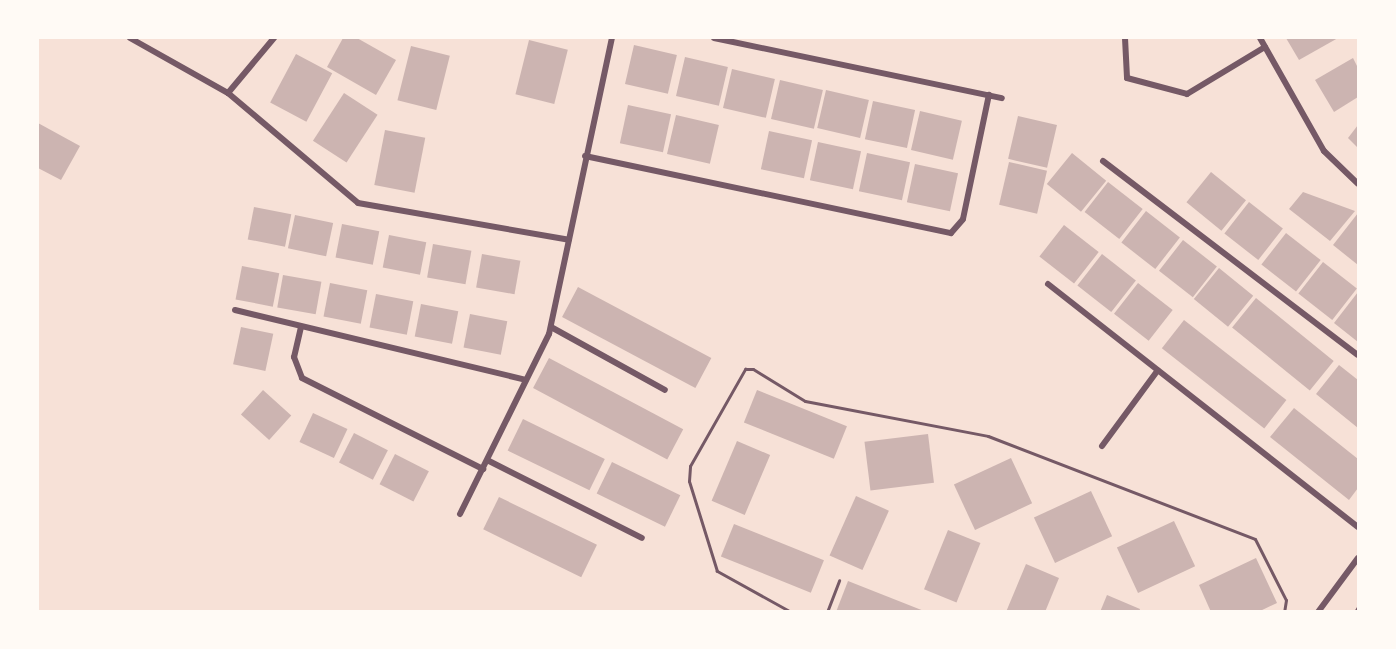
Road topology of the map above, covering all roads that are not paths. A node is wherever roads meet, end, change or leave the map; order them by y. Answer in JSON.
{"nodes":[{"id":1,"x":130,"y":38,"type":"edge"},
{"id":2,"x":274,"y":38,"type":"edge"},
{"id":3,"x":612,"y":38,"type":"edge"},
{"id":4,"x":714,"y":38,"type":"edge"},
{"id":5,"x":1125,"y":38,"type":"edge"},
{"id":6,"x":1260,"y":38,"type":"edge"},
{"id":7,"x":1265,"y":47,"type":"junction"},
{"id":8,"x":228,"y":93,"type":"junction"},
{"id":9,"x":989,"y":96,"type":"junction"},
{"id":10,"x":1002,"y":98,"type":"dead end"},
{"id":11,"x":585,"y":156,"type":"junction"},
{"id":12,"x":1103,"y":161,"type":"dead end"},
{"id":13,"x":1359,"y":184,"type":"edge"},
{"id":14,"x":569,"y":240,"type":"junction"},
{"id":15,"x":1048,"y":284,"type":"dead end"},
{"id":16,"x":235,"y":310,"type":"dead end"},
{"id":17,"x":301,"y":327,"type":"junction"},
{"id":18,"x":551,"y":327,"type":"junction"},
{"id":19,"x":1359,"y":355,"type":"edge"},
{"id":20,"x":1158,"y":370,"type":"junction"},
{"id":21,"x":526,"y":380,"type":"junction"},
{"id":22,"x":665,"y":390,"type":"dead end"},
{"id":23,"x":1102,"y":446,"type":"dead end"},
{"id":24,"x":489,"y":461,"type":"junction"},
{"id":25,"x":483,"y":469,"type":"junction"},
{"id":26,"x":460,"y":514,"type":"dead end"},
{"id":27,"x":1359,"y":527,"type":"edge"},
{"id":28,"x":642,"y":538,"type":"dead end"},
{"id":29,"x":1359,"y":558,"type":"edge"},
{"id":30,"x":839,"y":580,"type":"dead end"},
{"id":31,"x":1359,"y":607,"type":"edge"},
{"id":32,"x":1320,"y":611,"type":"edge"},
{"id":33,"x":791,"y":612,"type":"edge"},
{"id":34,"x":827,"y":612,"type":"edge"},
{"id":35,"x":1284,"y":612,"type":"edge"},
{"id":36,"x":1355,"y":612,"type":"edge"}],
"edges":[{"from":1,"to":8,"type":"street"},
{"from":2,"to":8,"type":"street"},
{"from":3,"to":11,"type":"street"},
{"from":4,"to":9,"type":"street"},
{"from":5,"to":7,"type":"street"},
{"from":6,"to":7,"type":"street"},
{"from":7,"to":13,"type":"street"},
{"from":8,"to":14,"type":"street"},
{"from":9,"to":10,"type":"street"},
{"from":9,"to":11,"type":"street"},
{"from":11,"to":14,"type":"street"},
{"from":12,"to":19,"type":"street"},
{"from":14,"to":18,"type":"street"},
{"from":15,"to":20,"type":"street"},
{"from":16,"to":17,"type":"street"},
{"from":17,"to":21,"type":"street"},
{"from":17,"to":25,"type":"street"},
{"from":18,"to":21,"type":"street"},
{"from":18,"to":22,"type":"street"},
{"from":20,"to":23,"type":"street"},
{"from":20,"to":27,"type":"street"},
{"from":21,"to":24,"type":"street"},
{"from":24,"to":25,"type":"street"},
{"from":24,"to":28,"type":"street"},
{"from":25,"to":26,"type":"street"},
{"from":29,"to":32,"type":"street"},
{"from":30,"to":34,"type":"lane"},
{"from":31,"to":36,"type":"lane"},
{"from":33,"to":35,"type":"lane"}]}
